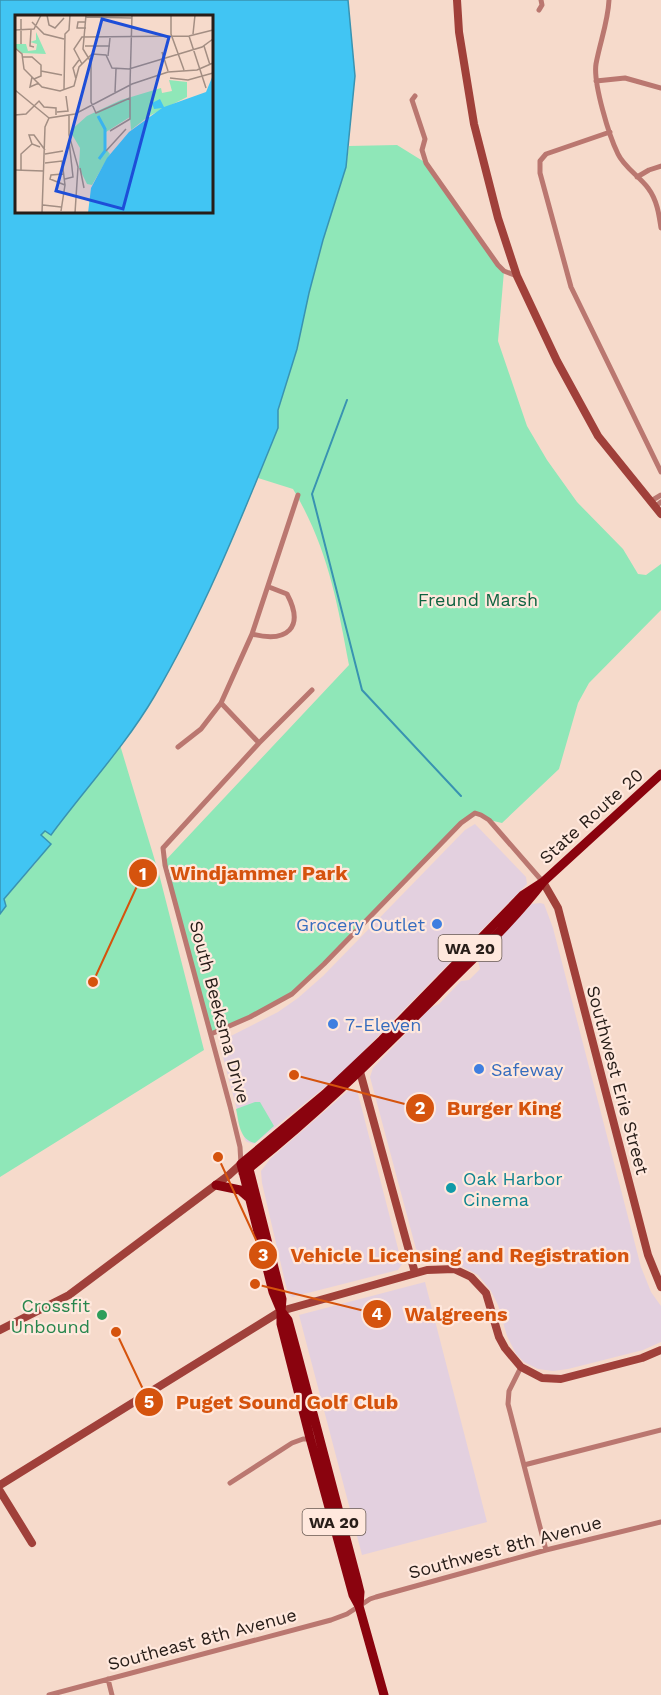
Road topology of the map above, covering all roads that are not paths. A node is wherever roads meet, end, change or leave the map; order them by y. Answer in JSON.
{"nodes":[{"id":1,"x":457,"y":0,"type":"edge"},
{"id":2,"x":541,"y":0,"type":"edge"},
{"id":3,"x":609,"y":0,"type":"edge"},
{"id":4,"x":539,"y":10,"type":"dead end"},
{"id":5,"x":596,"y":81,"type":"junction"},
{"id":6,"x":661,"y":88,"type":"edge"},
{"id":7,"x":415,"y":96,"type":"dead end"},
{"id":8,"x":610,"y":132,"type":"junction"},
{"id":9,"x":661,"y":166,"type":"edge"},
{"id":10,"x":637,"y":177,"type":"junction"},
{"id":11,"x":661,"y":228,"type":"edge"},
{"id":12,"x":517,"y":276,"type":"junction"},
{"id":13,"x":661,"y":472,"type":"edge"},
{"id":14,"x":298,"y":495,"type":"dead end"},
{"id":15,"x":661,"y":495,"type":"edge"},
{"id":16,"x":656,"y":503,"type":"edge"},
{"id":17,"x":661,"y":514,"type":"edge"},
{"id":18,"x":269,"y":587,"type":"junction"},
{"id":19,"x":252,"y":634,"type":"junction"},
{"id":20,"x":312,"y":690,"type":"dead end"},
{"id":21,"x":221,"y":703,"type":"junction"},
{"id":22,"x":259,"y":743,"type":"junction"},
{"id":23,"x":178,"y":747,"type":"dead end"},
{"id":24,"x":661,"y":774,"type":"edge"},
{"id":25,"x":543,"y":882,"type":"junction"},
{"id":26,"x":211,"y":1034,"type":"junction"},
{"id":27,"x":361,"y":1060,"type":"junction"},
{"id":28,"x":360,"y":1073,"type":"junction"},
{"id":29,"x":245,"y":1166,"type":"junction"},
{"id":30,"x":216,"y":1185,"type":"junction"},
{"id":31,"x":248,"y":1197,"type":"junction"},
{"id":32,"x":415,"y":1273,"type":"junction"},
{"id":33,"x":661,"y":1287,"type":"edge"},
{"id":34,"x":281,"y":1311,"type":"junction"},
{"id":35,"x":0,"y":1330,"type":"edge"},
{"id":36,"x":661,"y":1350,"type":"edge"},
{"id":37,"x":521,"y":1367,"type":"junction"},
{"id":38,"x":661,"y":1430,"type":"edge"},
{"id":39,"x":310,"y":1438,"type":"junction"},
{"id":40,"x":323,"y":1450,"type":"junction"},
{"id":41,"x":524,"y":1465,"type":"junction"},
{"id":42,"x":230,"y":1483,"type":"dead end"},
{"id":43,"x":0,"y":1485,"type":"edge"},
{"id":44,"x":0,"y":1491,"type":"edge"},
{"id":45,"x":661,"y":1522,"type":"edge"},
{"id":46,"x":32,"y":1543,"type":"dead end"},
{"id":47,"x":546,"y":1550,"type":"junction"},
{"id":48,"x":359,"y":1606,"type":"junction"},
{"id":49,"x":108,"y":1679,"type":"junction"},
{"id":50,"x":49,"y":1695,"type":"edge"},
{"id":51,"x":112,"y":1695,"type":"edge"},
{"id":52,"x":384,"y":1695,"type":"edge"}],
"edges":[{"from":1,"to":12,"type":"street"},
{"from":2,"to":4,"type":"street"},
{"from":3,"to":5,"type":"street"},
{"from":5,"to":6,"type":"street"},
{"from":5,"to":8,"type":"street"},
{"from":7,"to":12,"type":"street"},
{"from":8,"to":10,"type":"street"},
{"from":8,"to":13,"type":"street"},
{"from":9,"to":10,"type":"street"},
{"from":10,"to":11,"type":"street"},
{"from":12,"to":16,"type":"street"},
{"from":14,"to":18,"type":"street"},
{"from":15,"to":16,"type":"street"},
{"from":16,"to":17,"type":"street"},
{"from":18,"to":19,"type":"street"},
{"from":18,"to":19,"type":"street"},
{"from":19,"to":21,"type":"street"},
{"from":20,"to":22,"type":"street"},
{"from":21,"to":22,"type":"street"},
{"from":21,"to":23,"type":"street"},
{"from":22,"to":26,"type":"street","name":"South Beeksma Drive"},
{"from":24,"to":25,"type":"main road","name":"State Route 20","number":"WA 20"},
{"from":25,"to":26,"type":"street"},
{"from":25,"to":27,"type":"main road","name":"State Route 20","number":"WA 20"},
{"from":25,"to":28,"type":"main road","name":"State Route 20","number":"WA 20"},
{"from":25,"to":33,"type":"street","name":"Southwest Erie Street"},
{"from":26,"to":29,"type":"street","name":"South Beeksma Drive"},
{"from":27,"to":28,"type":"street"},
{"from":27,"to":29,"type":"main road","name":"State Route 20","number":"WA 20"},
{"from":28,"to":29,"type":"main road","number":"WA 20"},
{"from":28,"to":32,"type":"street"},
{"from":29,"to":30,"type":"street"},
{"from":29,"to":31,"type":"main road","number":"WA 20"},
{"from":29,"to":34,"type":"main road","number":"WA 20"},
{"from":30,"to":31,"type":"main road"},
{"from":30,"to":35,"type":"street"},
{"from":31,"to":34,"type":"main road","number":"WA 20"},
{"from":32,"to":34,"type":"street"},
{"from":32,"to":37,"type":"street"},
{"from":34,"to":39,"type":"main road","number":"WA 20"},
{"from":34,"to":40,"type":"main road","number":"WA 20"},
{"from":34,"to":43,"type":"street"},
{"from":36,"to":37,"type":"street"},
{"from":37,"to":41,"type":"street"},
{"from":38,"to":41,"type":"street"},
{"from":39,"to":40,"type":"street"},
{"from":39,"to":42,"type":"street"},
{"from":39,"to":48,"type":"main road","number":"WA 20"},
{"from":40,"to":48,"type":"main road","number":"WA 20"},
{"from":41,"to":47,"type":"street"},
{"from":44,"to":46,"type":"street"},
{"from":45,"to":47,"type":"street","name":"Southwest 8th Avenue"},
{"from":47,"to":48,"type":"street","name":"Southwest 8th Avenue"},
{"from":48,"to":49,"type":"street","name":"Southeast 8th Avenue"},
{"from":48,"to":52,"type":"main road","number":"WA 20"},
{"from":49,"to":50,"type":"street","name":"Southeast 8th Avenue"},
{"from":49,"to":51,"type":"street"}]}
